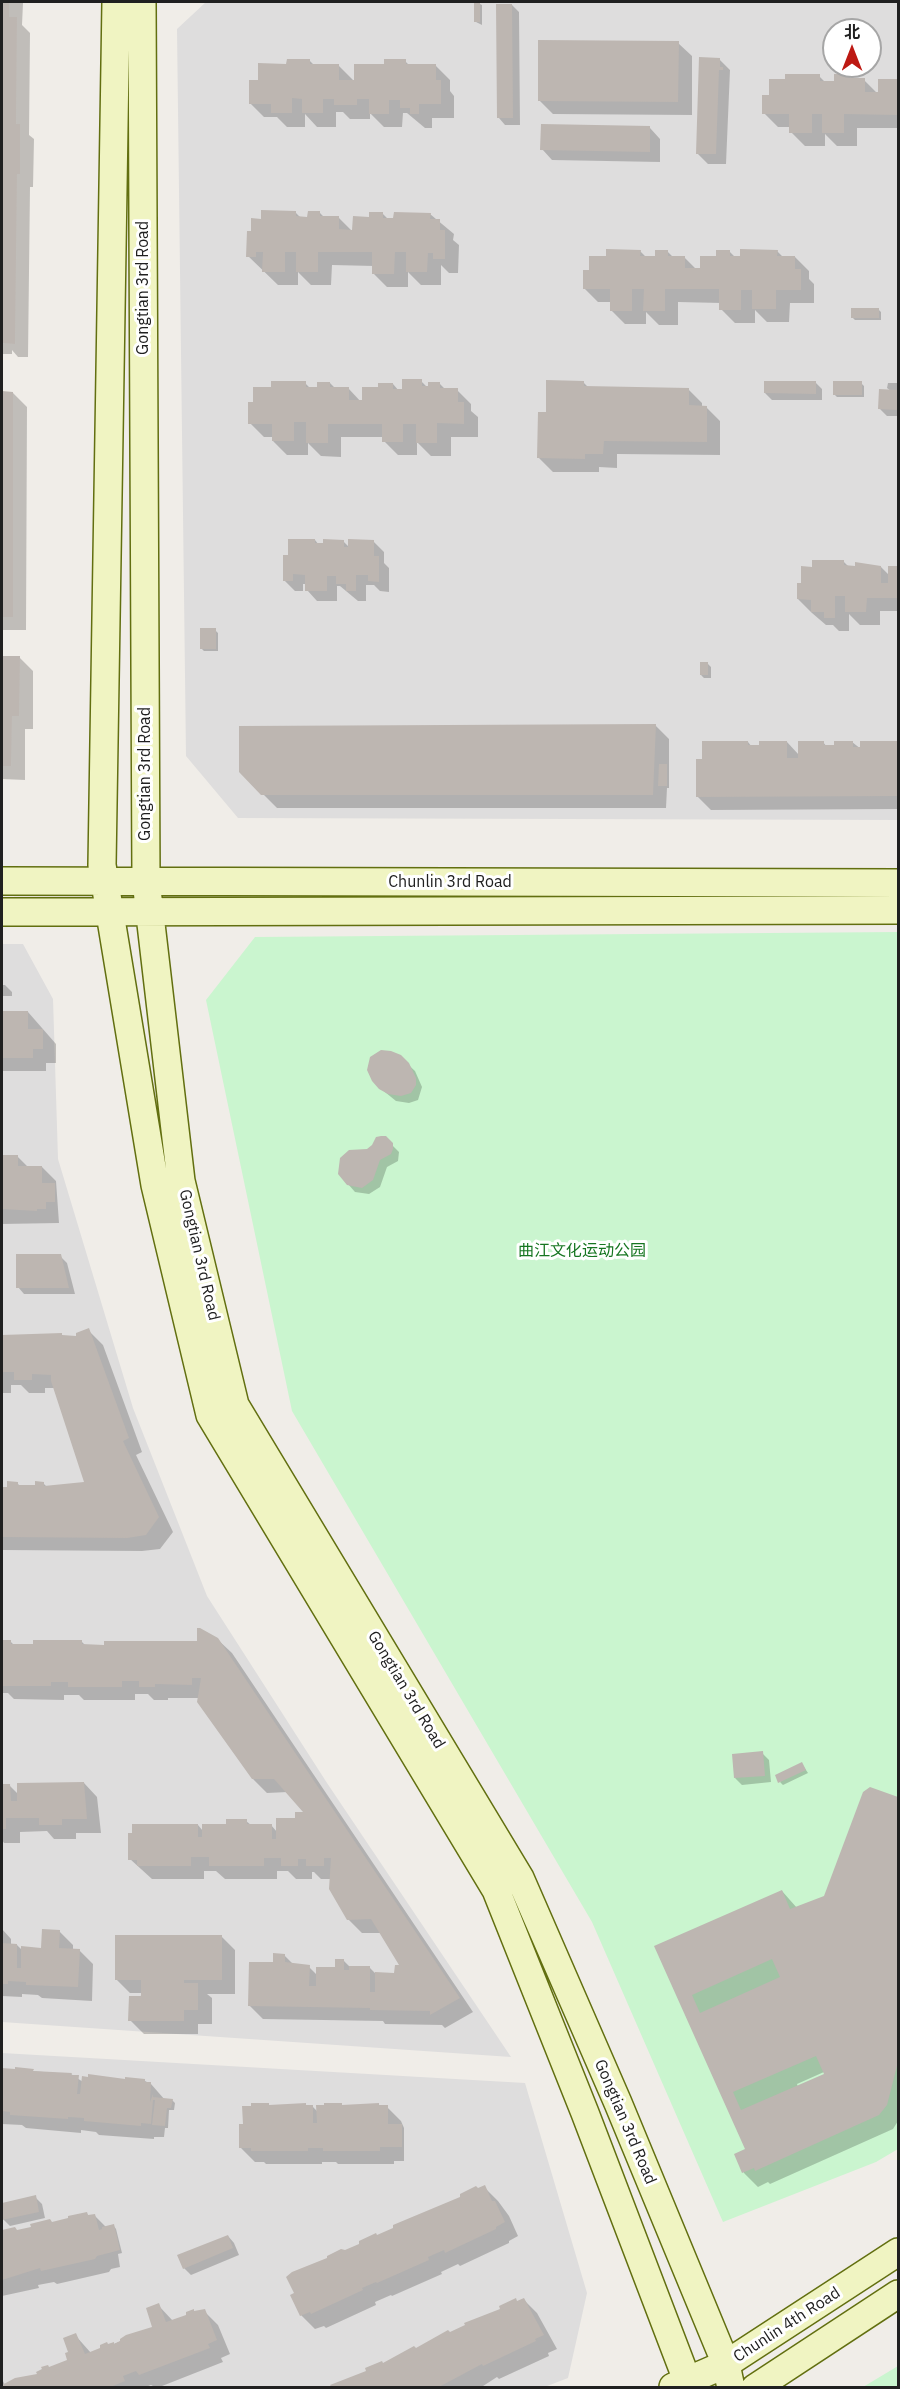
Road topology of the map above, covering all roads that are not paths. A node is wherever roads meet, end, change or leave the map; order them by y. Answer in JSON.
{"nodes":[{"id":1,"x":116,"y":2,"type":"edge"},
{"id":2,"x":142,"y":2,"type":"edge"},
{"id":3,"x":2,"y":881,"type":"edge"},
{"id":4,"x":104,"y":881,"type":"junction"},
{"id":5,"x":146,"y":881,"type":"junction"},
{"id":6,"x":898,"y":883,"type":"edge"},
{"id":7,"x":898,"y":910,"type":"edge"},
{"id":8,"x":110,"y":911,"type":"junction"},
{"id":9,"x":149,"y":911,"type":"junction"},
{"id":10,"x":2,"y":912,"type":"edge"},
{"id":11,"x":898,"y":2252,"type":"edge"},
{"id":12,"x":898,"y":2294,"type":"edge"},
{"id":13,"x":728,"y":2376,"type":"edge"},
{"id":14,"x":683,"y":2385,"type":"edge"},
{"id":15,"x":755,"y":2388,"type":"edge"}],
"edges":[{"from":1,"to":4,"type":"street","name":"Gongtian 3rd Road"},
{"from":2,"to":5,"type":"street","name":"Gongtian 3rd Road"},
{"from":3,"to":4,"type":"street","name":"Chunlin 3rd Road"},
{"from":4,"to":5,"type":"street","name":"Chunlin 3rd Road"},
{"from":4,"to":8,"type":"street","name":"Gongtian 3rd Road"},
{"from":5,"to":6,"type":"street","name":"Chunlin 3rd Road"},
{"from":5,"to":9,"type":"street","name":"Gongtian 3rd Road"},
{"from":7,"to":9,"type":"street","name":"Chunlin 3rd Road"},
{"from":8,"to":9,"type":"street","name":"Chunlin 3rd Road"},
{"from":8,"to":10,"type":"street","name":"Chunlin 3rd Road"},
{"from":8,"to":14,"type":"street","name":"Gongtian 3rd Road"},
{"from":9,"to":13,"type":"street","name":"Gongtian 3rd Road"},
{"from":11,"to":13,"type":"street","name":"Chunlin 4th Road"},
{"from":12,"to":15,"type":"street"},
{"from":13,"to":14,"type":"street","name":"Chunlin 4th Road"}]}
